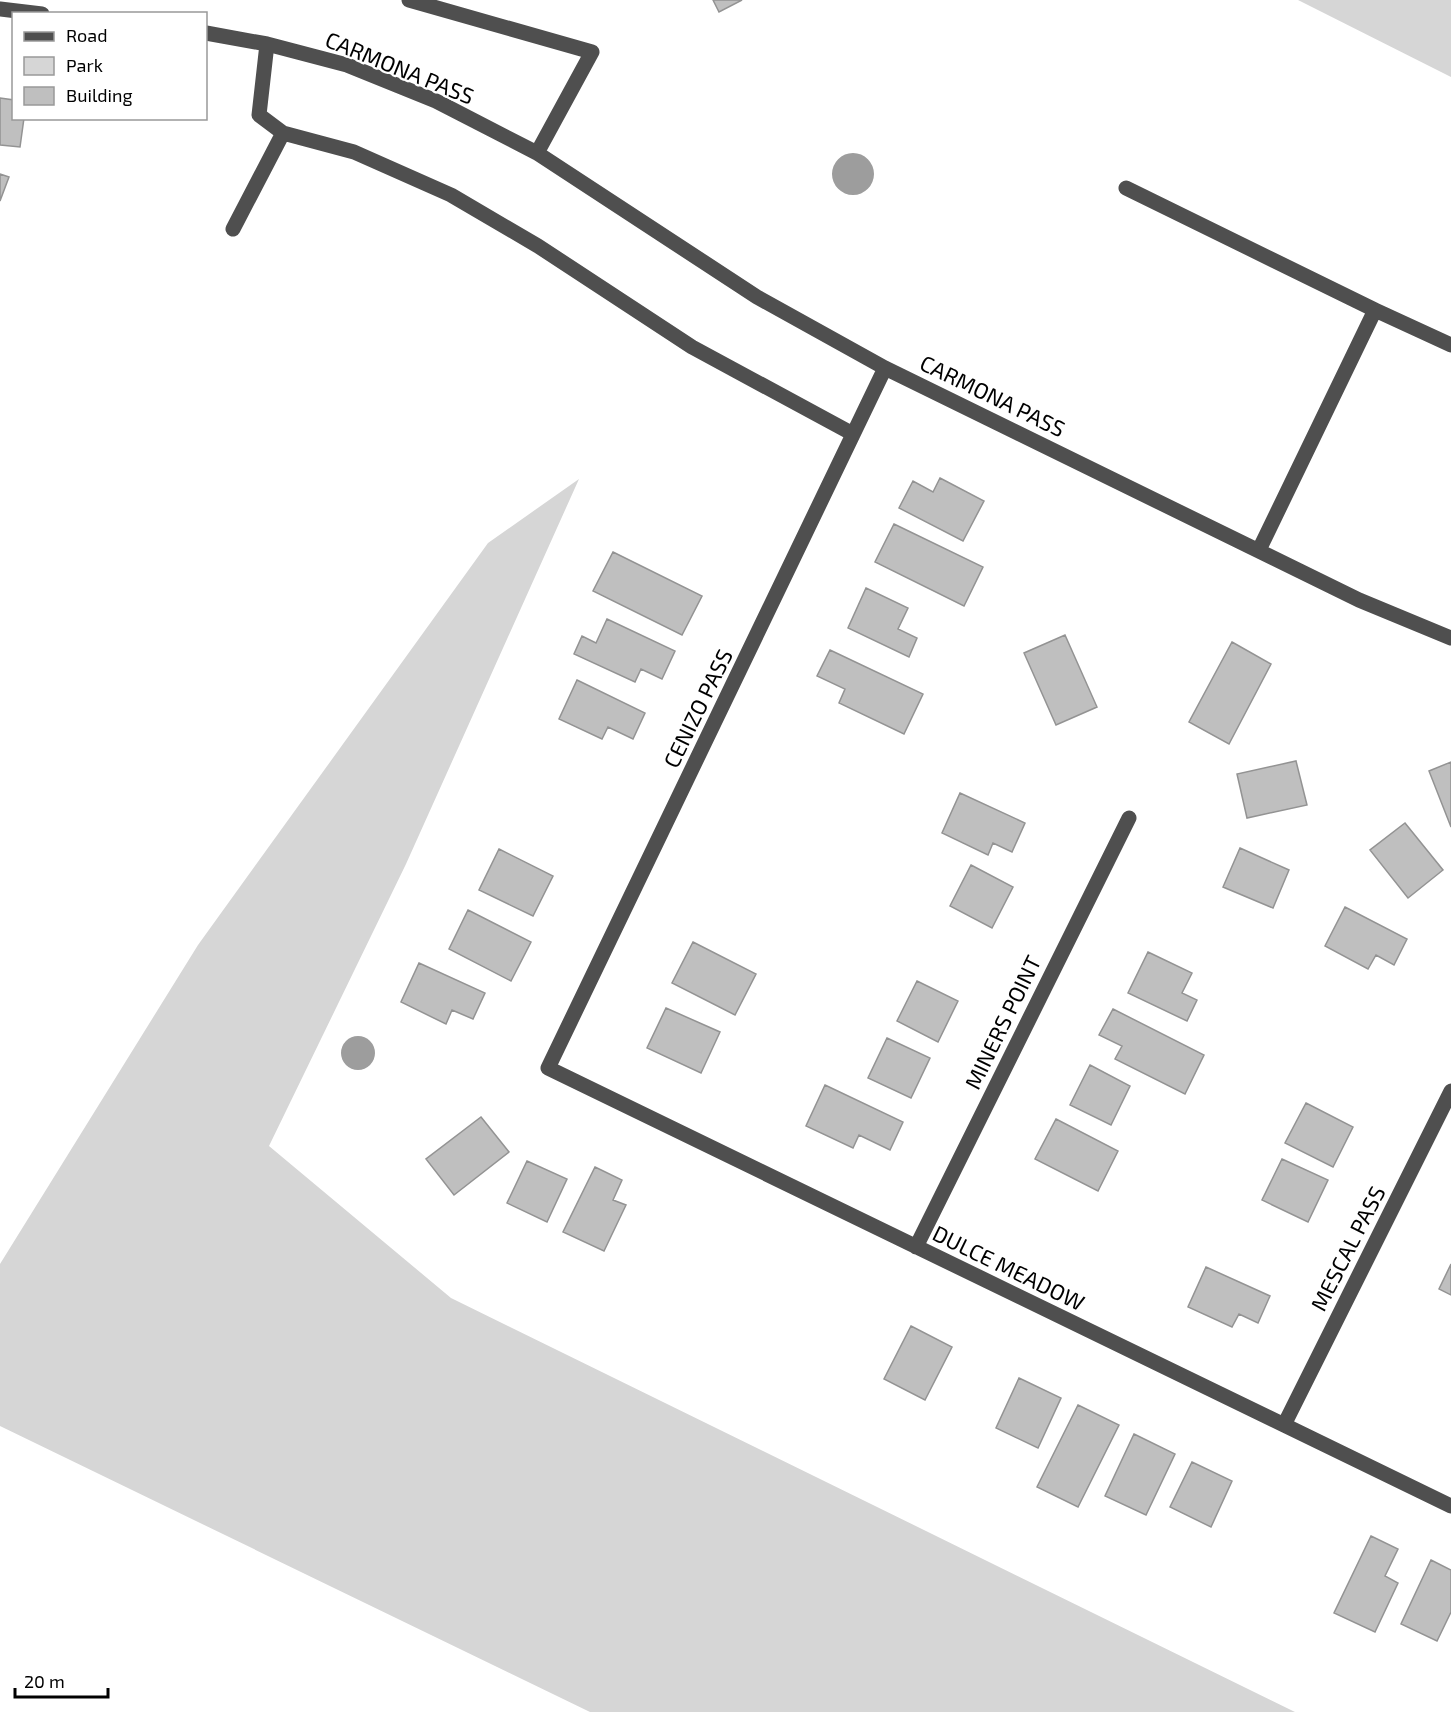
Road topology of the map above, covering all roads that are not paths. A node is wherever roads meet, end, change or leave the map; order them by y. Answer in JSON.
{"nodes":[{"id":1,"x":409,"y":0,"type":"edge"},
{"id":2,"x":0,"y":9,"type":"edge"},
{"id":3,"x":25,"y":12,"type":"edge"},
{"id":4,"x":207,"y":33,"type":"edge"},
{"id":5,"x":267,"y":44,"type":"junction"},
{"id":6,"x":283,"y":134,"type":"junction"},
{"id":7,"x":537,"y":153,"type":"junction"},
{"id":8,"x":1126,"y":188,"type":"dead end"},
{"id":9,"x":233,"y":229,"type":"dead end"},
{"id":10,"x":1375,"y":310,"type":"junction"},
{"id":11,"x":1451,"y":345,"type":"edge"},
{"id":12,"x":885,"y":368,"type":"junction"},
{"id":13,"x":853,"y":434,"type":"junction"},
{"id":14,"x":1259,"y":550,"type":"junction"},
{"id":15,"x":1451,"y":638,"type":"edge"},
{"id":16,"x":1129,"y":818,"type":"dead end"},
{"id":17,"x":548,"y":1068,"type":"joint"},
{"id":18,"x":1451,"y":1091,"type":"edge"},
{"id":19,"x":916,"y":1247,"type":"junction"},
{"id":20,"x":1284,"y":1425,"type":"junction"},
{"id":21,"x":1451,"y":1506,"type":"edge"}],
"edges":[{"from":1,"to":7,"type":"street"},
{"from":2,"to":3,"type":"street"},
{"from":4,"to":5,"type":"street","name":"CARMONA PASS"},
{"from":5,"to":6,"type":"street"},
{"from":5,"to":7,"type":"street","name":"CARMONA PASS"},
{"from":6,"to":9,"type":"street"},
{"from":6,"to":13,"type":"street"},
{"from":7,"to":12,"type":"street","name":"CARMONA PASS"},
{"from":8,"to":10,"type":"street"},
{"from":10,"to":11,"type":"street"},
{"from":10,"to":14,"type":"street"},
{"from":12,"to":13,"type":"street","name":"CENIZO PASS"},
{"from":12,"to":14,"type":"street","name":"CARMONA PASS"},
{"from":13,"to":17,"type":"street","name":"CENIZO PASS"},
{"from":14,"to":15,"type":"street","name":"CARMONA PASS"},
{"from":16,"to":19,"type":"street","name":"MINERS POINT"},
{"from":17,"to":19,"type":"street","name":"DULCE MEADOW"},
{"from":18,"to":20,"type":"street","name":"MESCAL PASS"},
{"from":19,"to":20,"type":"street","name":"DULCE MEADOW"},
{"from":20,"to":21,"type":"street","name":"DULCE MEADOW"}]}
